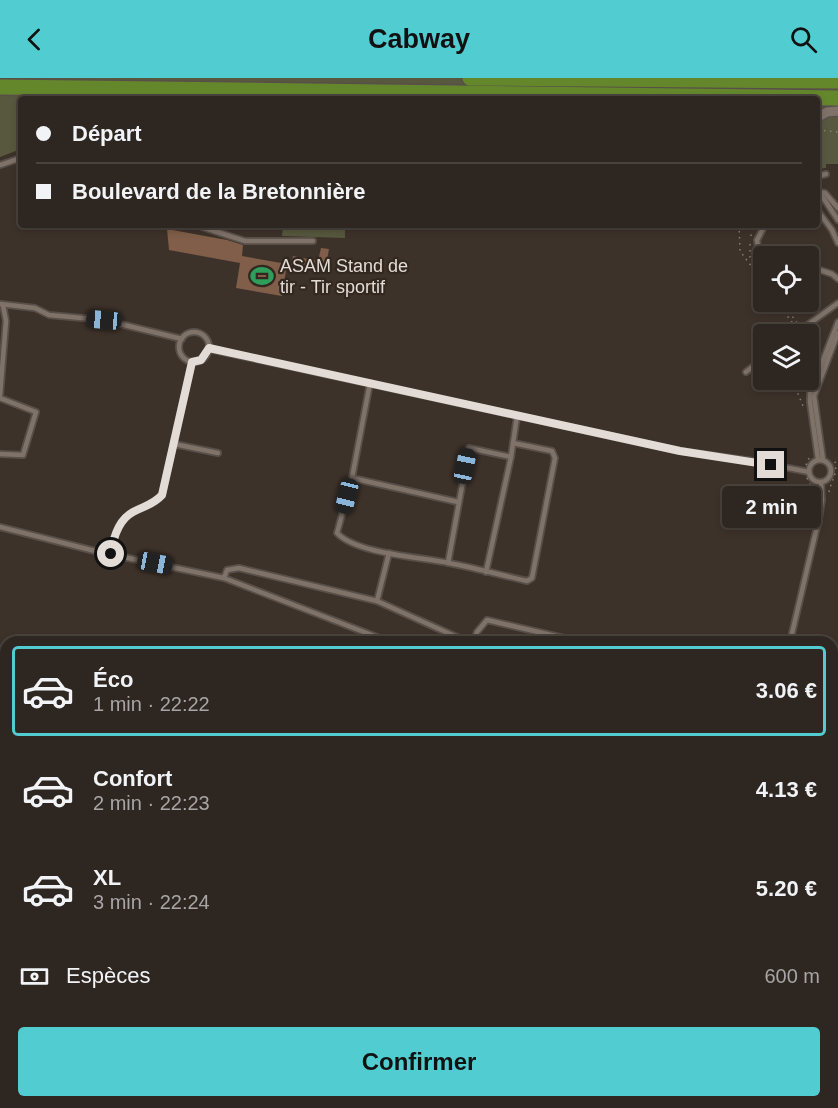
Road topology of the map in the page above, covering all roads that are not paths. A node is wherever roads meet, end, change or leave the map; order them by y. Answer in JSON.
{"nodes":[{"id":1,"x":470,"y":78,"type":"edge"},
{"id":2,"x":569,"y":78,"type":"edge"},
{"id":3,"x":802,"y":78,"type":"edge"},
{"id":4,"x":822,"y":81,"type":"junction"},
{"id":5,"x":838,"y":81,"type":"edge"},
{"id":6,"x":0,"y":87,"type":"edge"},
{"id":7,"x":717,"y":88,"type":"edge"},
{"id":8,"x":566,"y":94,"type":"junction"},
{"id":9,"x":575,"y":96,"type":"edge"},
{"id":10,"x":814,"y":96,"type":"edge"},
{"id":11,"x":820,"y":97,"type":"edge"},
{"id":12,"x":838,"y":98,"type":"edge"},
{"id":13,"x":838,"y":104,"type":"edge"},
{"id":14,"x":820,"y":105,"type":"edge"},
{"id":15,"x":838,"y":111,"type":"edge"},
{"id":16,"x":820,"y":116,"type":"edge"},
{"id":17,"x":18,"y":159,"type":"edge"},
{"id":18,"x":0,"y":165,"type":"edge"},
{"id":19,"x":826,"y":174,"type":"dead end"},
{"id":20,"x":820,"y":176,"type":"edge"},
{"id":21,"x":820,"y":192,"type":"edge"},
{"id":22,"x":820,"y":194,"type":"edge"},
{"id":23,"x":838,"y":208,"type":"edge"},
{"id":24,"x":820,"y":214,"type":"edge"},
{"id":25,"x":838,"y":220,"type":"edge"},
{"id":26,"x":205,"y":228,"type":"edge"},
{"id":27,"x":763,"y":228,"type":"edge"},
{"id":28,"x":313,"y":241,"type":"dead end"},
{"id":29,"x":838,"y":243,"type":"edge"},
{"id":30,"x":758,"y":246,"type":"edge"},
{"id":31,"x":819,"y":270,"type":"edge"},
{"id":32,"x":838,"y":279,"type":"edge"},
{"id":33,"x":838,"y":303,"type":"edge"},
{"id":34,"x":2,"y":304,"type":"edge"},
{"id":35,"x":838,"y":322,"type":"edge"},
{"id":36,"x":808,"y":324,"type":"edge"},
{"id":37,"x":838,"y":333,"type":"edge"},
{"id":38,"x":182,"y":339,"type":"junction"},
{"id":39,"x":209,"y":348,"type":"junction"},
{"id":40,"x":192,"y":362,"type":"junction"},
{"id":41,"x":753,"y":367,"type":"edge"},
{"id":42,"x":746,"y":372,"type":"dead end"},
{"id":43,"x":370,"y":383,"type":"junction"},
{"id":44,"x":0,"y":396,"type":"edge"},
{"id":45,"x":517,"y":416,"type":"junction"},
{"id":46,"x":513,"y":443,"type":"junction"},
{"id":47,"x":174,"y":444,"type":"junction"},
{"id":48,"x":218,"y":453,"type":"dead end"},
{"id":49,"x":0,"y":454,"type":"edge"},
{"id":50,"x":511,"y":457,"type":"junction"},
{"id":51,"x":821,"y":460,"type":"junction"},
{"id":52,"x":809,"y":472,"type":"junction"},
{"id":53,"x":352,"y":478,"type":"junction"},
{"id":54,"x":821,"y":482,"type":"junction"},
{"id":55,"x":458,"y":502,"type":"junction"},
{"id":56,"x":0,"y":527,"type":"edge"},
{"id":57,"x":389,"y":553,"type":"junction"},
{"id":58,"x":111,"y":554,"type":"junction"},
{"id":59,"x":448,"y":563,"type":"junction"},
{"id":60,"x":486,"y":572,"type":"junction"},
{"id":61,"x":224,"y":578,"type":"junction"},
{"id":62,"x":377,"y":601,"type":"junction"},
{"id":63,"x":374,"y":636,"type":"edge"},
{"id":64,"x":455,"y":636,"type":"edge"},
{"id":65,"x":475,"y":636,"type":"edge"},
{"id":66,"x":554,"y":636,"type":"edge"},
{"id":67,"x":791,"y":636,"type":"edge"}],
"edges":[{"from":1,"to":2,"type":"main road"},
{"from":2,"to":7,"type":"main road"},
{"from":3,"to":4,"type":"street"},
{"from":4,"to":5,"type":"main road"},
{"from":4,"to":7,"type":"main road"},
{"from":6,"to":8,"type":"main road"},
{"from":7,"to":8,"type":"main road"},
{"from":7,"to":10,"type":"main road"},
{"from":8,"to":9,"type":"lane"},
{"from":11,"to":12,"type":"main road"},
{"from":13,"to":14,"type":"main road"},
{"from":15,"to":16,"type":"street"},
{"from":17,"to":18,"type":"lane"},
{"from":19,"to":20,"type":"lane"},
{"from":21,"to":23,"type":"lane"},
{"from":22,"to":25,"type":"lane"},
{"from":24,"to":29,"type":"lane"},
{"from":26,"to":28,"type":"lane"},
{"from":27,"to":30,"type":"lane"},
{"from":31,"to":32,"type":"lane"},
{"from":33,"to":36,"type":"lane"},
{"from":34,"to":38,"type":"lane"},
{"from":34,"to":44,"type":"lane"},
{"from":35,"to":51,"type":"lane"},
{"from":37,"to":51,"type":"lane"},
{"from":38,"to":39,"type":"lane"},
{"from":38,"to":40,"type":"lane"},
{"from":39,"to":40,"type":"lane"},
{"from":39,"to":43,"type":"lane"},
{"from":40,"to":47,"type":"lane"},
{"from":41,"to":42,"type":"lane"},
{"from":43,"to":45,"type":"lane"},
{"from":43,"to":53,"type":"lane"},
{"from":44,"to":49,"type":"lane"},
{"from":45,"to":46,"type":"lane"},
{"from":45,"to":52,"type":"lane"},
{"from":46,"to":50,"type":"lane"},
{"from":46,"to":60,"type":"lane"},
{"from":47,"to":48,"type":"lane"},
{"from":47,"to":58,"type":"lane"},
{"from":50,"to":55,"type":"lane"},
{"from":50,"to":60,"type":"lane"},
{"from":51,"to":52,"type":"lane"},
{"from":51,"to":54,"type":"lane"},
{"from":52,"to":54,"type":"lane"},
{"from":53,"to":55,"type":"lane"},
{"from":53,"to":57,"type":"lane"},
{"from":54,"to":67,"type":"lane"},
{"from":55,"to":59,"type":"lane"},
{"from":56,"to":58,"type":"lane"},
{"from":57,"to":59,"type":"lane"},
{"from":57,"to":62,"type":"lane"},
{"from":58,"to":61,"type":"lane"},
{"from":59,"to":60,"type":"lane"},
{"from":61,"to":62,"type":"lane"},
{"from":61,"to":63,"type":"lane"},
{"from":62,"to":64,"type":"lane"},
{"from":65,"to":66,"type":"lane"}]}
